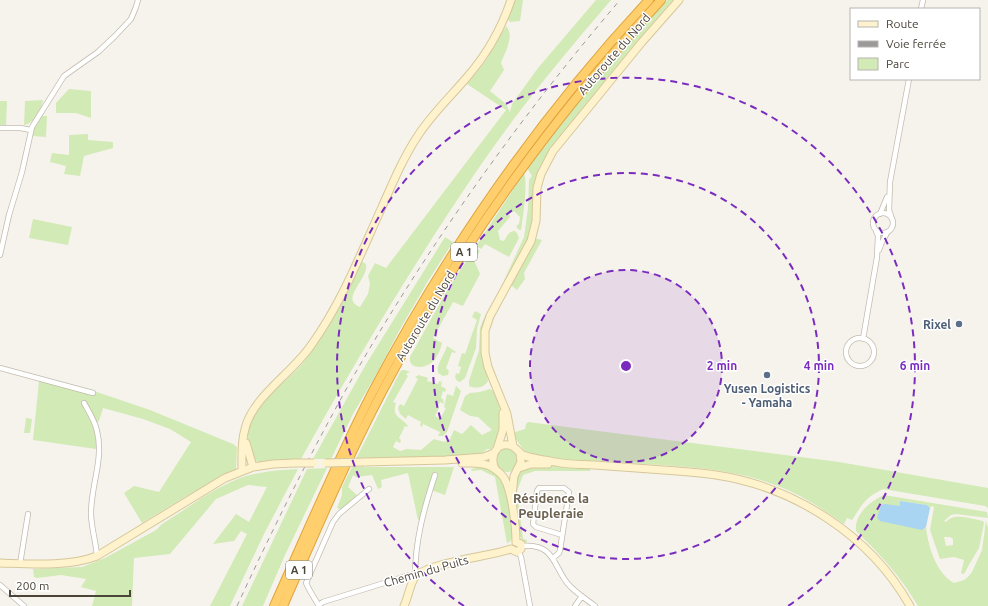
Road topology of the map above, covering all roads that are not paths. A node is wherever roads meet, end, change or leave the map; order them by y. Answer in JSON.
{"nodes":[{"id":1,"x":138,"y":0,"type":"edge"},
{"id":2,"x":512,"y":0,"type":"edge"},
{"id":3,"x":649,"y":0,"type":"edge"},
{"id":4,"x":661,"y":0,"type":"edge"},
{"id":5,"x":679,"y":0,"type":"edge"},
{"id":6,"x":909,"y":80,"type":"edge"},
{"id":7,"x":0,"y":128,"type":"edge"},
{"id":8,"x":30,"y":130,"type":"junction"},
{"id":9,"x":889,"y":194,"type":"junction"},
{"id":10,"x":880,"y":214,"type":"junction"},
{"id":11,"x":891,"y":216,"type":"junction"},
{"id":12,"x":876,"y":231,"type":"junction"},
{"id":13,"x":887,"y":233,"type":"junction"},
{"id":14,"x":0,"y":255,"type":"edge"},
{"id":15,"x":877,"y":257,"type":"junction"},
{"id":16,"x":863,"y":339,"type":"junction"},
{"id":17,"x":0,"y":368,"type":"edge"},
{"id":18,"x":93,"y":393,"type":"dead end"},
{"id":19,"x":84,"y":403,"type":"dead end"},
{"id":20,"x":503,"y":407,"type":"junction"},
{"id":21,"x":244,"y":434,"type":"junction"},
{"id":22,"x":513,"y":446,"type":"junction"},
{"id":23,"x":495,"y":451,"type":"junction"},
{"id":24,"x":520,"y":453,"type":"junction"},
{"id":25,"x":445,"y":460,"type":"junction"},
{"id":26,"x":556,"y":463,"type":"junction"},
{"id":27,"x":253,"y":467,"type":"junction"},
{"id":28,"x":518,"y":470,"type":"junction"},
{"id":29,"x":242,"y":471,"type":"junction"},
{"id":30,"x":498,"y":471,"type":"junction"},
{"id":31,"x":435,"y":475,"type":"dead end"},
{"id":32,"x":369,"y":489,"type":"dead end"},
{"id":33,"x":512,"y":500,"type":"junction"},
{"id":34,"x":28,"y":514,"type":"dead end"},
{"id":35,"x":562,"y":535,"type":"junction"},
{"id":36,"x":519,"y":547,"type":"junction"},
{"id":37,"x":97,"y":556,"type":"junction"},
{"id":38,"x":553,"y":558,"type":"junction"},
{"id":39,"x":0,"y":563,"type":"edge"},
{"id":40,"x":20,"y":564,"type":"junction"},
{"id":41,"x":415,"y":577,"type":"junction"},
{"id":42,"x":0,"y":585,"type":"edge"},
{"id":43,"x":582,"y":596,"type":"junction"},
{"id":44,"x":24,"y":606,"type":"edge"},
{"id":45,"x":273,"y":606,"type":"edge"},
{"id":46,"x":284,"y":606,"type":"edge"},
{"id":47,"x":319,"y":606,"type":"edge"},
{"id":48,"x":404,"y":606,"type":"edge"},
{"id":49,"x":530,"y":606,"type":"edge"},
{"id":50,"x":575,"y":606,"type":"edge"},
{"id":51,"x":595,"y":606,"type":"edge"},
{"id":52,"x":910,"y":606,"type":"edge"}],
"edges":[{"from":1,"to":8,"type":"street"},
{"from":2,"to":21,"type":"street"},
{"from":3,"to":45,"type":"highway","name":"Autoroute du Nord","number":"A 1"},
{"from":4,"to":46,"type":"highway","name":"Autoroute du Nord","number":"A 1"},
{"from":5,"to":20,"type":"street"},
{"from":6,"to":9,"type":"street"},
{"from":7,"to":8,"type":"street"},
{"from":8,"to":14,"type":"street"},
{"from":9,"to":10,"type":"street"},
{"from":9,"to":11,"type":"street"},
{"from":10,"to":11,"type":"street"},
{"from":10,"to":12,"type":"street"},
{"from":11,"to":13,"type":"street"},
{"from":12,"to":13,"type":"street"},
{"from":12,"to":15,"type":"street"},
{"from":13,"to":15,"type":"street"},
{"from":15,"to":16,"type":"street"},
{"from":16,"to":16,"type":"street"},
{"from":17,"to":18,"type":"street"},
{"from":19,"to":37,"type":"street"},
{"from":20,"to":22,"type":"street"},
{"from":20,"to":23,"type":"street"},
{"from":21,"to":27,"type":"street"},
{"from":21,"to":29,"type":"street"},
{"from":22,"to":23,"type":"street"},
{"from":22,"to":24,"type":"street"},
{"from":23,"to":25,"type":"street"},
{"from":23,"to":30,"type":"street"},
{"from":24,"to":26,"type":"street"},
{"from":24,"to":28,"type":"street"},
{"from":25,"to":27,"type":"street","bridge":true},
{"from":25,"to":30,"type":"street"},
{"from":26,"to":28,"type":"street"},
{"from":26,"to":52,"type":"street"},
{"from":27,"to":29,"type":"street"},
{"from":28,"to":30,"type":"street"},
{"from":28,"to":33,"type":"street"},
{"from":29,"to":37,"type":"street"},
{"from":30,"to":33,"type":"street"},
{"from":31,"to":41,"type":"street"},
{"from":32,"to":47,"type":"street"},
{"from":33,"to":36,"type":"street"},
{"from":34,"to":40,"type":"street"},
{"from":35,"to":35,"type":"street"},
{"from":35,"to":38,"type":"street"},
{"from":36,"to":38,"type":"street"},
{"from":36,"to":41,"type":"street","name":"Chemin du Puits"},
{"from":36,"to":49,"type":"street"},
{"from":37,"to":40,"type":"street"},
{"from":38,"to":43,"type":"street"},
{"from":39,"to":40,"type":"street"},
{"from":41,"to":47,"type":"street","name":"Chemin du Puits"},
{"from":41,"to":48,"type":"street"},
{"from":42,"to":44,"type":"street"},
{"from":43,"to":50,"type":"street"},
{"from":43,"to":51,"type":"street"}]}
